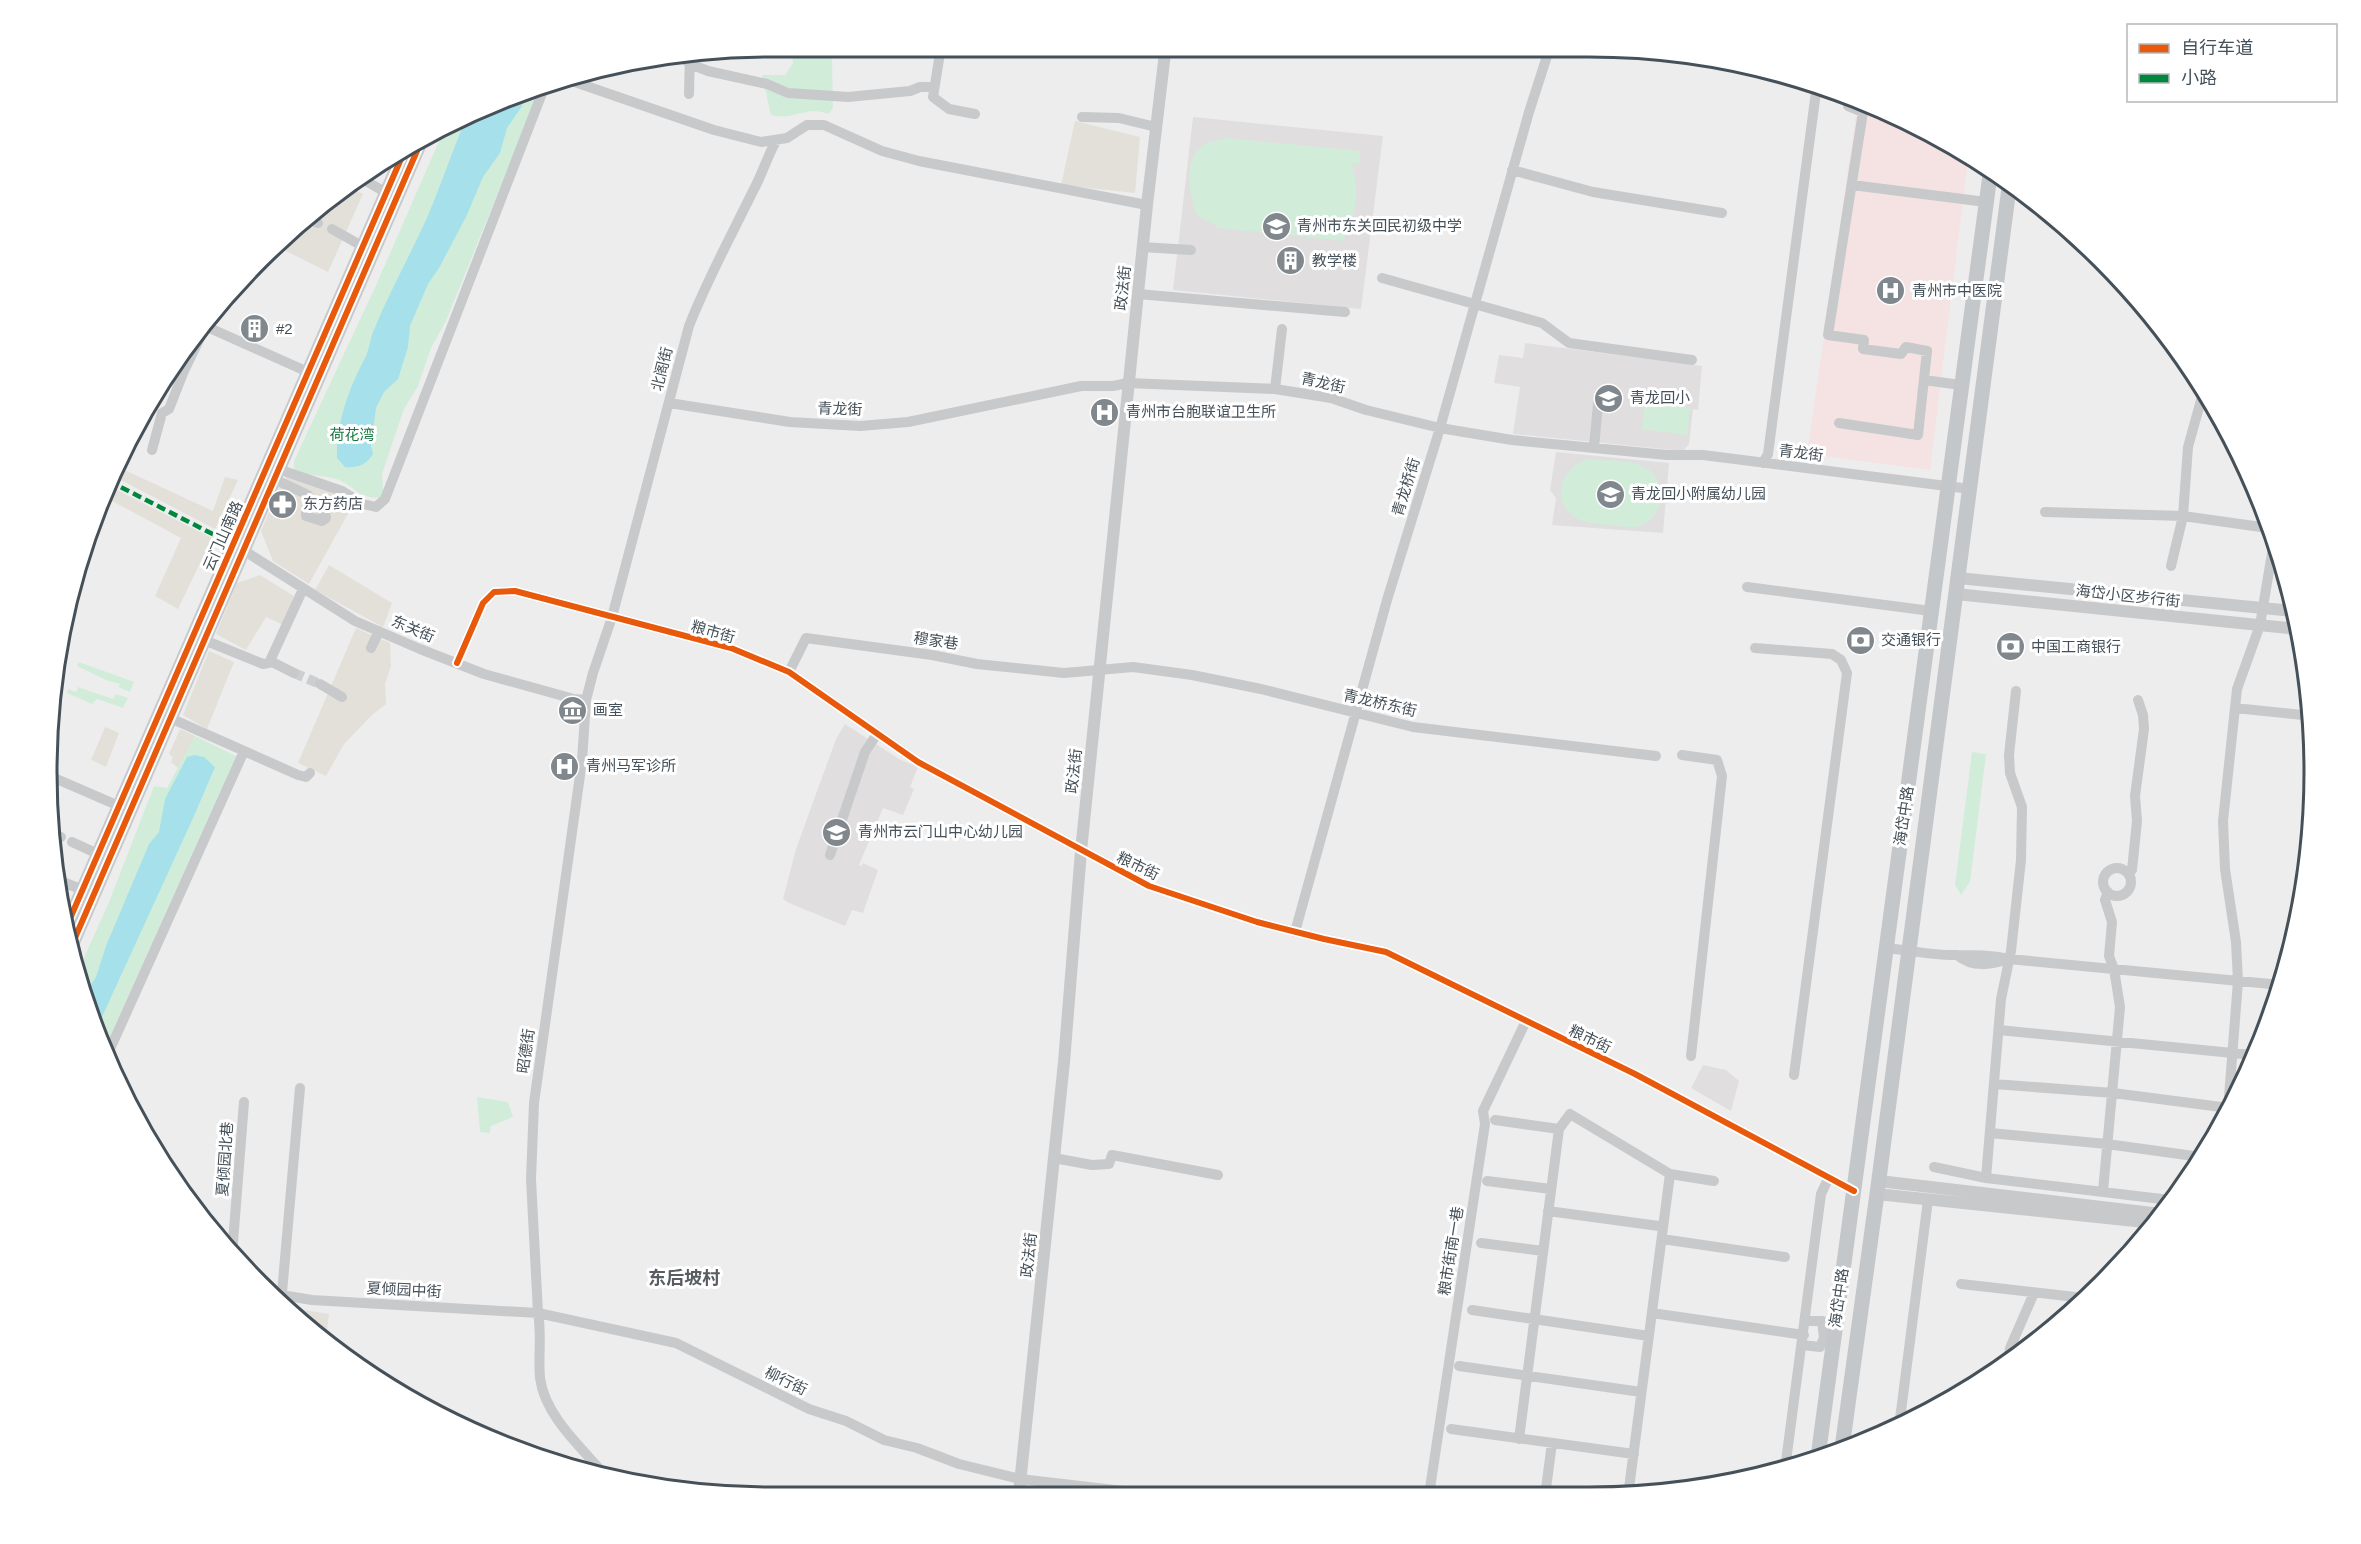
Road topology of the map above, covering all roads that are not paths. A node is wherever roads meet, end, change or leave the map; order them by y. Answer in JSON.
{"nodes":[{"id":1,"x":939,"y":57,"type":"edge"},
{"id":2,"x":1165,"y":57,"type":"edge"},
{"id":3,"x":1547,"y":57,"type":"edge"},
{"id":4,"x":690,"y":62,"type":"edge"},
{"id":5,"x":695,"y":62,"type":"edge"},
{"id":6,"x":579,"y":83,"type":"edge"},
{"id":7,"x":934,"y":87,"type":"junction"},
{"id":8,"x":689,"y":94,"type":"dead end"},
{"id":9,"x":1816,"y":94,"type":"edge"},
{"id":10,"x":541,"y":95,"type":"edge"},
{"id":11,"x":1848,"y":106,"type":"dead end"},
{"id":12,"x":975,"y":114,"type":"dead end"},
{"id":13,"x":1082,"y":117,"type":"dead end"},
{"id":14,"x":1156,"y":127,"type":"junction"},
{"id":15,"x":776,"y":141,"type":"junction"},
{"id":16,"x":417,"y":152,"type":"edge"},
{"id":17,"x":398,"y":163,"type":"edge"},
{"id":18,"x":1512,"y":170,"type":"junction"},
{"id":19,"x":1989,"y":179,"type":"edge"},
{"id":20,"x":368,"y":182,"type":"edge"},
{"id":21,"x":1852,"y":185,"type":"junction"},
{"id":22,"x":385,"y":192,"type":"junction"},
{"id":23,"x":2008,"y":193,"type":"edge"},
{"id":24,"x":1986,"y":202,"type":"junction"},
{"id":25,"x":1146,"y":205,"type":"junction"},
{"id":26,"x":1722,"y":213,"type":"dead end"},
{"id":27,"x":332,"y":229,"type":"dead end"},
{"id":28,"x":362,"y":246,"type":"junction"},
{"id":29,"x":1142,"y":247,"type":"junction"},
{"id":30,"x":1191,"y":250,"type":"dead end"},
{"id":31,"x":1382,"y":278,"type":"dead end"},
{"id":32,"x":1137,"y":294,"type":"junction"},
{"id":33,"x":1474,"y":304,"type":"junction"},
{"id":34,"x":1345,"y":312,"type":"dead end"},
{"id":35,"x":1282,"y":329,"type":"dead end"},
{"id":36,"x":208,"y":334,"type":"edge"},
{"id":37,"x":190,"y":357,"type":"edge"},
{"id":38,"x":1692,"y":360,"type":"dead end"},
{"id":39,"x":308,"y":372,"type":"junction"},
{"id":40,"x":1924,"y":380,"type":"junction"},
{"id":41,"x":1128,"y":384,"type":"junction"},
{"id":42,"x":1961,"y":385,"type":"junction"},
{"id":43,"x":1275,"y":389,"type":"junction"},
{"id":44,"x":669,"y":403,"type":"junction"},
{"id":45,"x":2201,"y":403,"type":"edge"},
{"id":46,"x":1598,"y":404,"type":"dead end"},
{"id":47,"x":1839,"y":423,"type":"dead end"},
{"id":48,"x":1440,"y":428,"type":"junction"},
{"id":49,"x":1594,"y":447,"type":"junction"},
{"id":50,"x":152,"y":450,"type":"dead end"},
{"id":51,"x":1763,"y":463,"type":"junction"},
{"id":52,"x":276,"y":474,"type":"junction"},
{"id":53,"x":1948,"y":487,"type":"junction"},
{"id":54,"x":1970,"y":489,"type":"junction"},
{"id":55,"x":311,"y":503,"type":"dead end"},
{"id":56,"x":2045,"y":512,"type":"dead end"},
{"id":57,"x":2183,"y":516,"type":"junction"},
{"id":58,"x":2261,"y":527,"type":"edge"},
{"id":59,"x":243,"y":550,"type":"junction"},
{"id":60,"x":2271,"y":559,"type":"edge"},
{"id":61,"x":2171,"y":566,"type":"dead end"},
{"id":62,"x":1958,"y":578,"type":"junction"},
{"id":63,"x":1747,"y":587,"type":"dead end"},
{"id":64,"x":303,"y":589,"type":"junction"},
{"id":65,"x":1956,"y":594,"type":"junction"},
{"id":66,"x":2264,"y":608,"type":"junction"},
{"id":67,"x":2285,"y":610,"type":"edge"},
{"id":68,"x":1932,"y":611,"type":"junction"},
{"id":69,"x":612,"y":617,"type":"junction"},
{"id":70,"x":2260,"y":625,"type":"junction"},
{"id":71,"x":2289,"y":628,"type":"edge"},
{"id":72,"x":379,"y":631,"type":"junction"},
{"id":73,"x":204,"y":640,"type":"junction"},
{"id":74,"x":371,"y":648,"type":"dead end"},
{"id":75,"x":1755,"y":648,"type":"dead end"},
{"id":76,"x":270,"y":661,"type":"junction"},
{"id":77,"x":457,"y":663,"type":"junction"},
{"id":78,"x":1099,"y":670,"type":"junction"},
{"id":79,"x":789,"y":672,"type":"junction"},
{"id":80,"x":294,"y":673,"type":"tunnel mouth"},
{"id":81,"x":320,"y":684,"type":"tunnel mouth"},
{"id":82,"x":2016,"y":691,"type":"dead end"},
{"id":83,"x":342,"y":697,"type":"dead end"},
{"id":84,"x":586,"y":700,"type":"junction"},
{"id":85,"x":2138,"y":700,"type":"dead end"},
{"id":86,"x":2235,"y":708,"type":"junction"},
{"id":87,"x":1354,"y":714,"type":"junction"},
{"id":88,"x":2301,"y":715,"type":"edge"},
{"id":89,"x":170,"y":718,"type":"junction"},
{"id":90,"x":877,"y":734,"type":"junction"},
{"id":91,"x":152,"y":743,"type":"junction"},
{"id":92,"x":244,"y":751,"type":"junction"},
{"id":93,"x":1682,"y":755,"type":"dead end"},
{"id":94,"x":1656,"y":756,"type":"dead end"},
{"id":95,"x":310,"y":773,"type":"dead end"},
{"id":96,"x":57,"y":780,"type":"edge"},
{"id":97,"x":119,"y":806,"type":"junction"},
{"id":98,"x":72,"y":842,"type":"dead end"},
{"id":99,"x":1081,"y":851,"type":"junction"},
{"id":100,"x":98,"y":854,"type":"junction"},
{"id":101,"x":830,"y":855,"type":"dead end"},
{"id":102,"x":2128,"y":873,"type":"junction"},
{"id":103,"x":66,"y":883,"type":"edge"},
{"id":104,"x":83,"y":890,"type":"junction"},
{"id":105,"x":2108,"y":892,"type":"junction"},
{"id":106,"x":72,"y":915,"type":"edge"},
{"id":107,"x":1294,"y":932,"type":"junction"},
{"id":108,"x":76,"y":934,"type":"edge"},
{"id":109,"x":1886,"y":948,"type":"junction"},
{"id":110,"x":1909,"y":950,"type":"junction"},
{"id":111,"x":2009,"y":959,"type":"junction"},
{"id":112,"x":2114,"y":969,"type":"junction"},
{"id":113,"x":2238,"y":981,"type":"junction"},
{"id":114,"x":2272,"y":984,"type":"edge"},
{"id":115,"x":1526,"y":1020,"type":"junction"},
{"id":116,"x":1999,"y":1030,"type":"junction"},
{"id":117,"x":2117,"y":1042,"type":"junction"},
{"id":118,"x":111,"y":1046,"type":"edge"},
{"id":119,"x":2233,"y":1054,"type":"junction"},
{"id":120,"x":2246,"y":1055,"type":"edge"},
{"id":121,"x":1690,"y":1056,"type":"dead end"},
{"id":122,"x":1794,"y":1075,"type":"dead end"},
{"id":123,"x":1994,"y":1084,"type":"junction"},
{"id":124,"x":2231,"y":1087,"type":"edge"},
{"id":125,"x":300,"y":1088,"type":"dead end"},
{"id":126,"x":2112,"y":1093,"type":"junction"},
{"id":127,"x":244,"y":1102,"type":"dead end"},
{"id":128,"x":2220,"y":1108,"type":"edge"},
{"id":129,"x":1495,"y":1120,"type":"dead end"},
{"id":130,"x":1559,"y":1130,"type":"junction"},
{"id":131,"x":1990,"y":1133,"type":"junction"},
{"id":132,"x":2107,"y":1144,"type":"junction"},
{"id":133,"x":2192,"y":1156,"type":"edge"},
{"id":134,"x":1053,"y":1158,"type":"junction"},
{"id":135,"x":1934,"y":1167,"type":"dead end"},
{"id":136,"x":1218,"y":1174,"type":"dead end"},
{"id":137,"x":1670,"y":1174,"type":"junction"},
{"id":138,"x":1829,"y":1178,"type":"junction"},
{"id":139,"x":1986,"y":1178,"type":"junction"},
{"id":140,"x":1487,"y":1181,"type":"dead end"},
{"id":141,"x":1714,"y":1181,"type":"dead end"},
{"id":142,"x":1878,"y":1188,"type":"junction"},
{"id":143,"x":1551,"y":1189,"type":"junction"},
{"id":144,"x":1854,"y":1191,"type":"junction"},
{"id":145,"x":2103,"y":1191,"type":"junction"},
{"id":146,"x":2162,"y":1199,"type":"edge"},
{"id":147,"x":1928,"y":1200,"type":"junction"},
{"id":148,"x":1548,"y":1211,"type":"junction"},
{"id":149,"x":2151,"y":1213,"type":"edge"},
{"id":150,"x":2144,"y":1222,"type":"edge"},
{"id":151,"x":1659,"y":1226,"type":"dead end"},
{"id":152,"x":1662,"y":1239,"type":"junction"},
{"id":153,"x":233,"y":1242,"type":"edge"},
{"id":154,"x":1481,"y":1243,"type":"dead end"},
{"id":155,"x":1543,"y":1251,"type":"junction"},
{"id":156,"x":1785,"y":1257,"type":"dead end"},
{"id":157,"x":1961,"y":1284,"type":"dead end"},
{"id":158,"x":282,"y":1292,"type":"edge"},
{"id":159,"x":2034,"y":1293,"type":"junction"},
{"id":160,"x":2074,"y":1297,"type":"edge"},
{"id":161,"x":290,"y":1300,"type":"edge"},
{"id":162,"x":1472,"y":1310,"type":"dead end"},
{"id":163,"x":538,"y":1313,"type":"junction"},
{"id":164,"x":1652,"y":1313,"type":"junction"},
{"id":165,"x":1535,"y":1319,"type":"junction"},
{"id":166,"x":1806,"y":1321,"type":"junction"},
{"id":167,"x":1648,"y":1336,"type":"junction"},
{"id":168,"x":1829,"y":1339,"type":"junction"},
{"id":169,"x":1803,"y":1340,"type":"junction"},
{"id":170,"x":2010,"y":1349,"type":"edge"},
{"id":171,"x":1459,"y":1366,"type":"dead end"},
{"id":172,"x":1527,"y":1376,"type":"junction"},
{"id":173,"x":1641,"y":1392,"type":"junction"},
{"id":174,"x":1901,"y":1415,"type":"edge"},
{"id":175,"x":1451,"y":1429,"type":"dead end"},
{"id":176,"x":1519,"y":1439,"type":"junction"},
{"id":177,"x":1843,"y":1440,"type":"edge"},
{"id":178,"x":1552,"y":1443,"type":"junction"},
{"id":179,"x":1819,"y":1449,"type":"edge"},
{"id":180,"x":1634,"y":1454,"type":"junction"},
{"id":181,"x":1787,"y":1459,"type":"edge"},
{"id":182,"x":596,"y":1465,"type":"edge"},
{"id":183,"x":1020,"y":1479,"type":"junction"},
{"id":184,"x":1630,"y":1485,"type":"edge"},
{"id":185,"x":1019,"y":1487,"type":"edge"},
{"id":186,"x":1089,"y":1487,"type":"edge"},
{"id":187,"x":1431,"y":1487,"type":"edge"},
{"id":188,"x":1546,"y":1487,"type":"edge"}],
"edges":[{"from":1,"to":7,"type":"street"},
{"from":2,"to":14,"type":"street","name":"政法街"},
{"from":3,"to":18,"type":"street","name":"青龙桥街"},
{"from":4,"to":8,"type":"street"},
{"from":5,"to":7,"type":"street"},
{"from":6,"to":15,"type":"street"},
{"from":7,"to":12,"type":"street"},
{"from":9,"to":51,"type":"street"},
{"from":10,"to":52,"type":"street"},
{"from":11,"to":21,"type":"street"},
{"from":13,"to":14,"type":"street"},
{"from":14,"to":25,"type":"street","name":"政法街"},
{"from":15,"to":25,"type":"street"},
{"from":15,"to":44,"type":"street","name":"北阁街"},
{"from":16,"to":52,"type":"main road","name":"云门山南路"},
{"from":17,"to":22,"type":"main road","name":"云门山南路"},
{"from":18,"to":26,"type":"street"},
{"from":18,"to":33,"type":"street","name":"青龙桥街"},
{"from":19,"to":24,"type":"main road","name":"海岱中路"},
{"from":20,"to":22,"type":"street"},
{"from":21,"to":24,"type":"street"},
{"from":21,"to":40,"type":"street"},
{"from":22,"to":28,"type":"main road","name":"云门山南路"},
{"from":23,"to":54,"type":"main road","name":"海岱中路"},
{"from":24,"to":42,"type":"main road","name":"海岱中路"},
{"from":25,"to":29,"type":"street","name":"政法街"},
{"from":27,"to":28,"type":"street"},
{"from":28,"to":39,"type":"main road","name":"云门山南路"},
{"from":29,"to":30,"type":"street"},
{"from":29,"to":32,"type":"street","name":"政法街"},
{"from":31,"to":33,"type":"street"},
{"from":32,"to":34,"type":"street"},
{"from":32,"to":41,"type":"street","name":"政法街"},
{"from":33,"to":38,"type":"street"},
{"from":33,"to":48,"type":"street","name":"青龙桥街"},
{"from":35,"to":43,"type":"street"},
{"from":36,"to":39,"type":"street"},
{"from":37,"to":50,"type":"street"},
{"from":39,"to":91,"type":"main road","name":"云门山南路"},
{"from":40,"to":42,"type":"street"},
{"from":40,"to":47,"type":"street"},
{"from":41,"to":43,"type":"street","name":"青龙街"},
{"from":41,"to":44,"type":"street","name":"青龙街"},
{"from":41,"to":78,"type":"street","name":"政法街"},
{"from":42,"to":53,"type":"main road","name":"海岱中路"},
{"from":43,"to":48,"type":"street","name":"青龙街"},
{"from":44,"to":69,"type":"street","name":"北阁街"},
{"from":45,"to":57,"type":"street"},
{"from":46,"to":49,"type":"street"},
{"from":48,"to":49,"type":"street","name":"青龙街"},
{"from":48,"to":87,"type":"street","name":"青龙桥街"},
{"from":49,"to":51,"type":"street","name":"青龙街"},
{"from":51,"to":53,"type":"street","name":"青龙街"},
{"from":52,"to":55,"type":"street"},
{"from":52,"to":59,"type":"main road","name":"云门山南路"},
{"from":53,"to":54,"type":"street","name":"青龙街"},
{"from":53,"to":68,"type":"main road","name":"海岱中路"},
{"from":54,"to":62,"type":"main road","name":"海岱中路"},
{"from":56,"to":57,"type":"street"},
{"from":57,"to":58,"type":"street"},
{"from":57,"to":61,"type":"street"},
{"from":59,"to":64,"type":"street","name":"东关街"},
{"from":59,"to":73,"type":"main road","name":"云门山南路"},
{"from":60,"to":66,"type":"street"},
{"from":62,"to":65,"type":"main road","name":"海岱中路"},
{"from":62,"to":66,"type":"street","name":"海岱小区步行街"},
{"from":63,"to":68,"type":"street"},
{"from":64,"to":72,"type":"street","name":"东关街"},
{"from":64,"to":76,"type":"street"},
{"from":65,"to":70,"type":"street","name":"海岱小区步行街"},
{"from":65,"to":110,"type":"main road","name":"海岱中路"},
{"from":66,"to":67,"type":"street","name":"海岱小区步行街"},
{"from":66,"to":70,"type":"street"},
{"from":68,"to":109,"type":"main road","name":"海岱中路"},
{"from":69,"to":77,"type":"street","name":"粮市街"},
{"from":69,"to":79,"type":"street","name":"粮市街"},
{"from":69,"to":84,"type":"street","name":"昭德街"},
{"from":70,"to":71,"type":"street","name":"海岱小区步行街"},
{"from":70,"to":86,"type":"street"},
{"from":72,"to":74,"type":"street"},
{"from":72,"to":77,"type":"street","name":"东关街"},
{"from":73,"to":76,"type":"street"},
{"from":73,"to":89,"type":"main road","name":"云门山南路"},
{"from":75,"to":122,"type":"street"},
{"from":76,"to":80,"type":"street"},
{"from":77,"to":84,"type":"street","name":"东关街"},
{"from":78,"to":79,"type":"street","name":"穆家巷"},
{"from":78,"to":87,"type":"street","name":"青龙桥东街"},
{"from":78,"to":99,"type":"street","name":"政法街"},
{"from":79,"to":90,"type":"street","name":"粮市街"},
{"from":81,"to":83,"type":"street"},
{"from":82,"to":111,"type":"street"},
{"from":84,"to":163,"type":"street","name":"昭德街"},
{"from":85,"to":102,"type":"street"},
{"from":86,"to":88,"type":"street"},
{"from":86,"to":113,"type":"street"},
{"from":87,"to":94,"type":"street","name":"青龙桥东街"},
{"from":87,"to":107,"type":"street","name":"青龙桥街"},
{"from":89,"to":91,"type":"main road","name":"云门山南路"},
{"from":89,"to":92,"type":"street"},
{"from":90,"to":99,"type":"street","name":"粮市街"},
{"from":90,"to":101,"type":"street"},
{"from":91,"to":97,"type":"main road","name":"云门山南路"},
{"from":91,"to":108,"type":"main road","name":"云门山南路"},
{"from":92,"to":95,"type":"street"},
{"from":92,"to":118,"type":"street"},
{"from":93,"to":121,"type":"street"},
{"from":96,"to":97,"type":"street"},
{"from":97,"to":100,"type":"main road","name":"云门山南路"},
{"from":98,"to":100,"type":"street"},
{"from":99,"to":107,"type":"street","name":"粮市街"},
{"from":99,"to":134,"type":"street","name":"政法街"},
{"from":100,"to":104,"type":"main road","name":"云门山南路"},
{"from":102,"to":105,"type":"street"},
{"from":102,"to":105,"type":"street"},
{"from":103,"to":104,"type":"street"},
{"from":104,"to":106,"type":"main road","name":"云门山南路"},
{"from":105,"to":112,"type":"street"},
{"from":107,"to":115,"type":"street","name":"粮市街"},
{"from":109,"to":110,"type":"street"},
{"from":109,"to":144,"type":"main road","name":"海岱中路"},
{"from":110,"to":111,"type":"street"},
{"from":110,"to":142,"type":"main road","name":"海岱中路"},
{"from":111,"to":112,"type":"street"},
{"from":111,"to":116,"type":"street"},
{"from":112,"to":113,"type":"street"},
{"from":112,"to":117,"type":"street"},
{"from":113,"to":114,"type":"street"},
{"from":113,"to":119,"type":"street"},
{"from":115,"to":138,"type":"street","name":"粮市街"},
{"from":115,"to":187,"type":"street","name":"粮市街南一巷"},
{"from":116,"to":117,"type":"street"},
{"from":116,"to":123,"type":"street"},
{"from":117,"to":119,"type":"street"},
{"from":117,"to":126,"type":"street"},
{"from":119,"to":120,"type":"street"},
{"from":119,"to":124,"type":"street"},
{"from":123,"to":126,"type":"street"},
{"from":123,"to":131,"type":"street"},
{"from":125,"to":158,"type":"street"},
{"from":126,"to":128,"type":"street"},
{"from":126,"to":132,"type":"street"},
{"from":127,"to":153,"type":"street","name":"夏倾园北巷"},
{"from":129,"to":130,"type":"street"},
{"from":130,"to":137,"type":"street"},
{"from":130,"to":143,"type":"street"},
{"from":131,"to":132,"type":"street"},
{"from":131,"to":139,"type":"street"},
{"from":132,"to":133,"type":"street"},
{"from":132,"to":145,"type":"street"},
{"from":134,"to":136,"type":"street"},
{"from":134,"to":183,"type":"street","name":"政法街"},
{"from":135,"to":139,"type":"street"},
{"from":137,"to":141,"type":"street"},
{"from":137,"to":152,"type":"street"},
{"from":138,"to":144,"type":"street","name":"粮市街"},
{"from":138,"to":166,"type":"street"},
{"from":139,"to":145,"type":"street"},
{"from":140,"to":143,"type":"street"},
{"from":142,"to":147,"type":"street"},
{"from":142,"to":149,"type":"street"},
{"from":142,"to":177,"type":"main road","name":"海岱中路"},
{"from":143,"to":148,"type":"street"},
{"from":144,"to":168,"type":"main road","name":"海岱中路"},
{"from":145,"to":146,"type":"street"},
{"from":147,"to":150,"type":"street"},
{"from":147,"to":174,"type":"street"},
{"from":148,"to":151,"type":"street"},
{"from":148,"to":155,"type":"street"},
{"from":152,"to":156,"type":"street"},
{"from":152,"to":164,"type":"street"},
{"from":154,"to":155,"type":"street"},
{"from":155,"to":165,"type":"street"},
{"from":157,"to":159,"type":"street"},
{"from":159,"to":160,"type":"street"},
{"from":159,"to":170,"type":"street"},
{"from":161,"to":163,"type":"street","name":"夏倾园中街"},
{"from":162,"to":165,"type":"street"},
{"from":163,"to":182,"type":"street","name":"昭德街"},
{"from":163,"to":183,"type":"street","name":"柳行街"},
{"from":164,"to":167,"type":"street"},
{"from":164,"to":169,"type":"street"},
{"from":165,"to":167,"type":"street"},
{"from":165,"to":172,"type":"street"},
{"from":166,"to":168,"type":"street"},
{"from":166,"to":169,"type":"street"},
{"from":167,"to":173,"type":"street"},
{"from":168,"to":169,"type":"street"},
{"from":168,"to":179,"type":"main road","name":"海岱中路"},
{"from":169,"to":181,"type":"street"},
{"from":171,"to":172,"type":"street"},
{"from":172,"to":173,"type":"street"},
{"from":172,"to":176,"type":"street"},
{"from":173,"to":180,"type":"street"},
{"from":175,"to":176,"type":"street"},
{"from":176,"to":178,"type":"street"},
{"from":178,"to":180,"type":"street"},
{"from":178,"to":188,"type":"street"},
{"from":180,"to":184,"type":"street"},
{"from":183,"to":185,"type":"street","name":"政法街"},
{"from":183,"to":186,"type":"street","name":"柳行街"}]}
